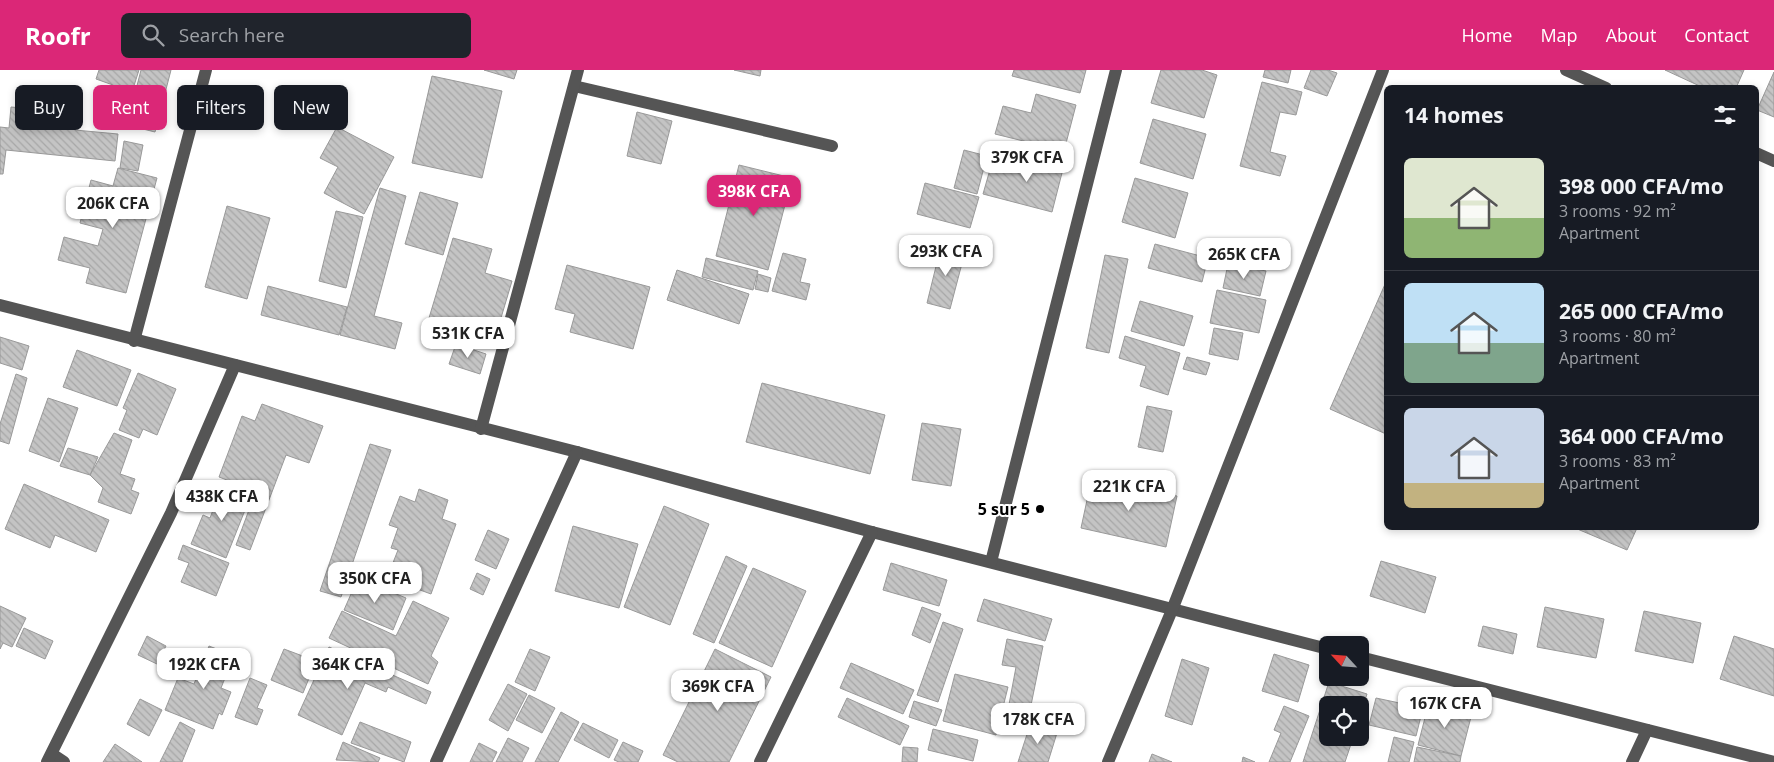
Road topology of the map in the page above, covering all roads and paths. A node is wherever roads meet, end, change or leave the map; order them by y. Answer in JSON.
{"nodes":[{"id":1,"x":206,"y":70,"type":"edge"},
{"id":2,"x":578,"y":70,"type":"edge"},
{"id":3,"x":1116,"y":70,"type":"edge"},
{"id":4,"x":1384,"y":70,"type":"edge"},
{"id":5,"x":1566,"y":70,"type":"edge"},
{"id":6,"x":1599,"y":85,"type":"edge"},
{"id":7,"x":574,"y":86,"type":"junction"},
{"id":8,"x":832,"y":146,"type":"dead end"},
{"id":9,"x":1759,"y":154,"type":"edge"},
{"id":10,"x":1774,"y":161,"type":"edge"},
{"id":11,"x":0,"y":306,"type":"edge"},
{"id":12,"x":134,"y":341,"type":"junction"},
{"id":13,"x":235,"y":365,"type":"junction"},
{"id":14,"x":481,"y":429,"type":"junction"},
{"id":15,"x":577,"y":452,"type":"junction"},
{"id":16,"x":872,"y":532,"type":"junction"},
{"id":17,"x":991,"y":562,"type":"junction"},
{"id":18,"x":1172,"y":610,"type":"junction"},
{"id":19,"x":1319,"y":647,"type":"edge"},
{"id":20,"x":1369,"y":659,"type":"edge"},
{"id":21,"x":1647,"y":730,"type":"junction"},
{"id":22,"x":50,"y":758,"type":"edge"},
{"id":23,"x":64,"y":762,"type":"edge"},
{"id":24,"x":436,"y":762,"type":"edge"},
{"id":25,"x":760,"y":762,"type":"edge"},
{"id":26,"x":1108,"y":762,"type":"edge"},
{"id":27,"x":1632,"y":762,"type":"edge"},
{"id":28,"x":1774,"y":762,"type":"edge"}],
"edges":[{"from":1,"to":12,"type":"street"},
{"from":2,"to":7,"type":"street"},
{"from":3,"to":17,"type":"street"},
{"from":4,"to":18,"type":"street"},
{"from":5,"to":6,"type":"street"},
{"from":7,"to":8,"type":"street"},
{"from":7,"to":14,"type":"street"},
{"from":9,"to":10,"type":"street"},
{"from":11,"to":12,"type":"street"},
{"from":12,"to":13,"type":"street"},
{"from":13,"to":14,"type":"street"},
{"from":13,"to":22,"type":"street"},
{"from":14,"to":15,"type":"street"},
{"from":15,"to":16,"type":"street"},
{"from":15,"to":24,"type":"street"},
{"from":16,"to":17,"type":"street"},
{"from":16,"to":25,"type":"street"},
{"from":17,"to":18,"type":"street"},
{"from":18,"to":19,"type":"street"},
{"from":18,"to":26,"type":"street"},
{"from":20,"to":21,"type":"street"},
{"from":21,"to":27,"type":"street"},
{"from":21,"to":28,"type":"street"},
{"from":22,"to":23,"type":"street"}]}
